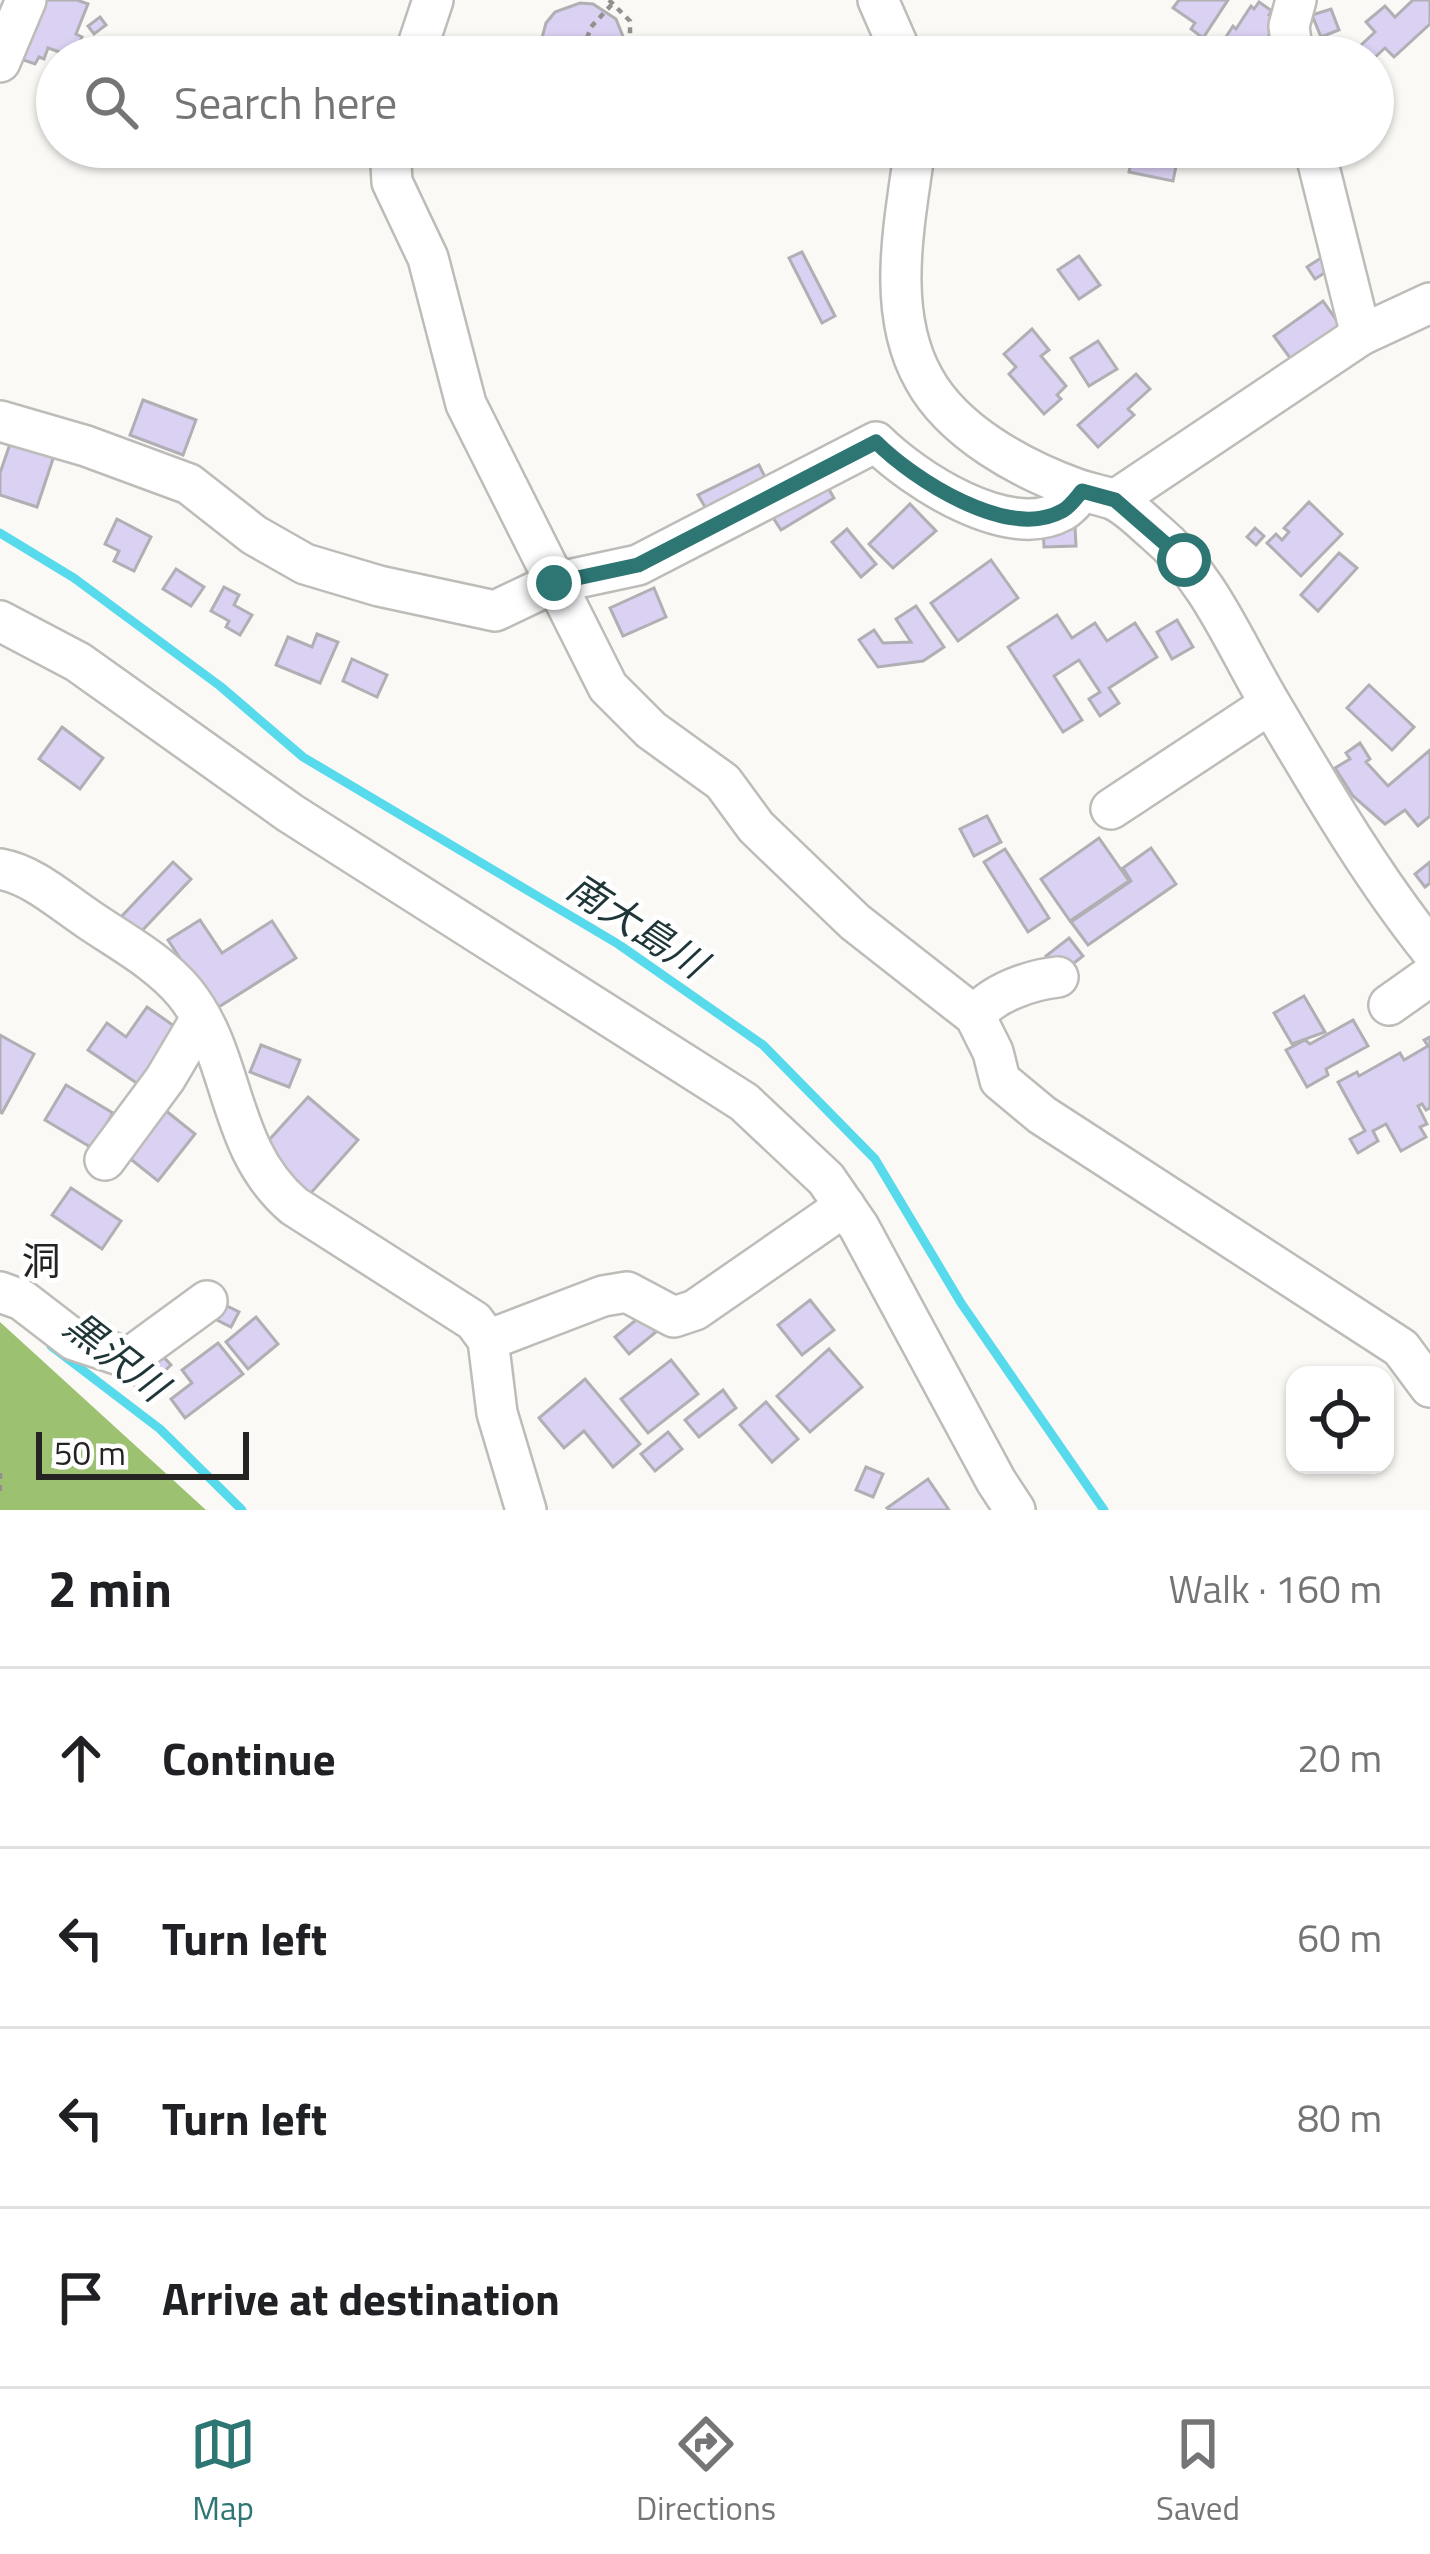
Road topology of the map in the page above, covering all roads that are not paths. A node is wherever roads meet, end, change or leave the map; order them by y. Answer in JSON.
{"nodes":[{"id":1,"x":26,"y":0,"type":"edge"},
{"id":2,"x":433,"y":0,"type":"edge"},
{"id":3,"x":878,"y":0,"type":"edge"},
{"id":4,"x":1296,"y":0,"type":"edge"},
{"id":5,"x":421,"y":36,"type":"edge"},
{"id":6,"x":893,"y":36,"type":"edge"},
{"id":7,"x":1291,"y":36,"type":"edge"},
{"id":8,"x":0,"y":62,"type":"edge"},
{"id":9,"x":391,"y":168,"type":"edge"},
{"id":10,"x":912,"y":168,"type":"edge"},
{"id":11,"x":1319,"y":168,"type":"edge"},
{"id":12,"x":1430,"y":303,"type":"edge"},
{"id":13,"x":1361,"y":335,"type":"junction"},
{"id":14,"x":0,"y":421,"type":"edge"},
{"id":15,"x":1099,"y":496,"type":"junction"},
{"id":16,"x":554,"y":583,"type":"junction"},
{"id":17,"x":0,"y":621,"type":"edge"},
{"id":18,"x":1270,"y":704,"type":"junction"},
{"id":19,"x":1111,"y":809,"type":"dead end"},
{"id":20,"x":0,"y":868,"type":"edge"},
{"id":21,"x":1423,"y":925,"type":"edge"},
{"id":22,"x":1430,"y":976,"type":"edge"},
{"id":23,"x":1058,"y":977,"type":"dead end"},
{"id":24,"x":1389,"y":1005,"type":"dead end"},
{"id":25,"x":975,"y":1016,"type":"junction"},
{"id":26,"x":200,"y":1020,"type":"junction"},
{"id":27,"x":105,"y":1160,"type":"dead end"},
{"id":28,"x":845,"y":1206,"type":"junction"},
{"id":29,"x":0,"y":1292,"type":"edge"},
{"id":30,"x":207,"y":1301,"type":"dead end"},
{"id":31,"x":488,"y":1340,"type":"junction"},
{"id":32,"x":1430,"y":1388,"type":"edge"},
{"id":33,"x":526,"y":1510,"type":"edge"},
{"id":34,"x":1016,"y":1510,"type":"edge"}],
"edges":[{"from":1,"to":8,"type":"street"},
{"from":2,"to":5,"type":"street"},
{"from":3,"to":6,"type":"street"},
{"from":4,"to":7,"type":"street"},
{"from":9,"to":16,"type":"street"},
{"from":10,"to":15,"type":"street"},
{"from":11,"to":13,"type":"street"},
{"from":12,"to":13,"type":"street"},
{"from":13,"to":15,"type":"street"},
{"from":14,"to":16,"type":"street"},
{"from":15,"to":16,"type":"street"},
{"from":15,"to":18,"type":"street"},
{"from":16,"to":25,"type":"street"},
{"from":17,"to":28,"type":"street"},
{"from":18,"to":19,"type":"street"},
{"from":18,"to":21,"type":"street"},
{"from":20,"to":26,"type":"street"},
{"from":22,"to":24,"type":"street"},
{"from":23,"to":25,"type":"street"},
{"from":25,"to":32,"type":"street"},
{"from":26,"to":27,"type":"street"},
{"from":26,"to":31,"type":"street"},
{"from":28,"to":31,"type":"street"},
{"from":28,"to":34,"type":"street"},
{"from":29,"to":30,"type":"street"},
{"from":31,"to":33,"type":"street"}]}
